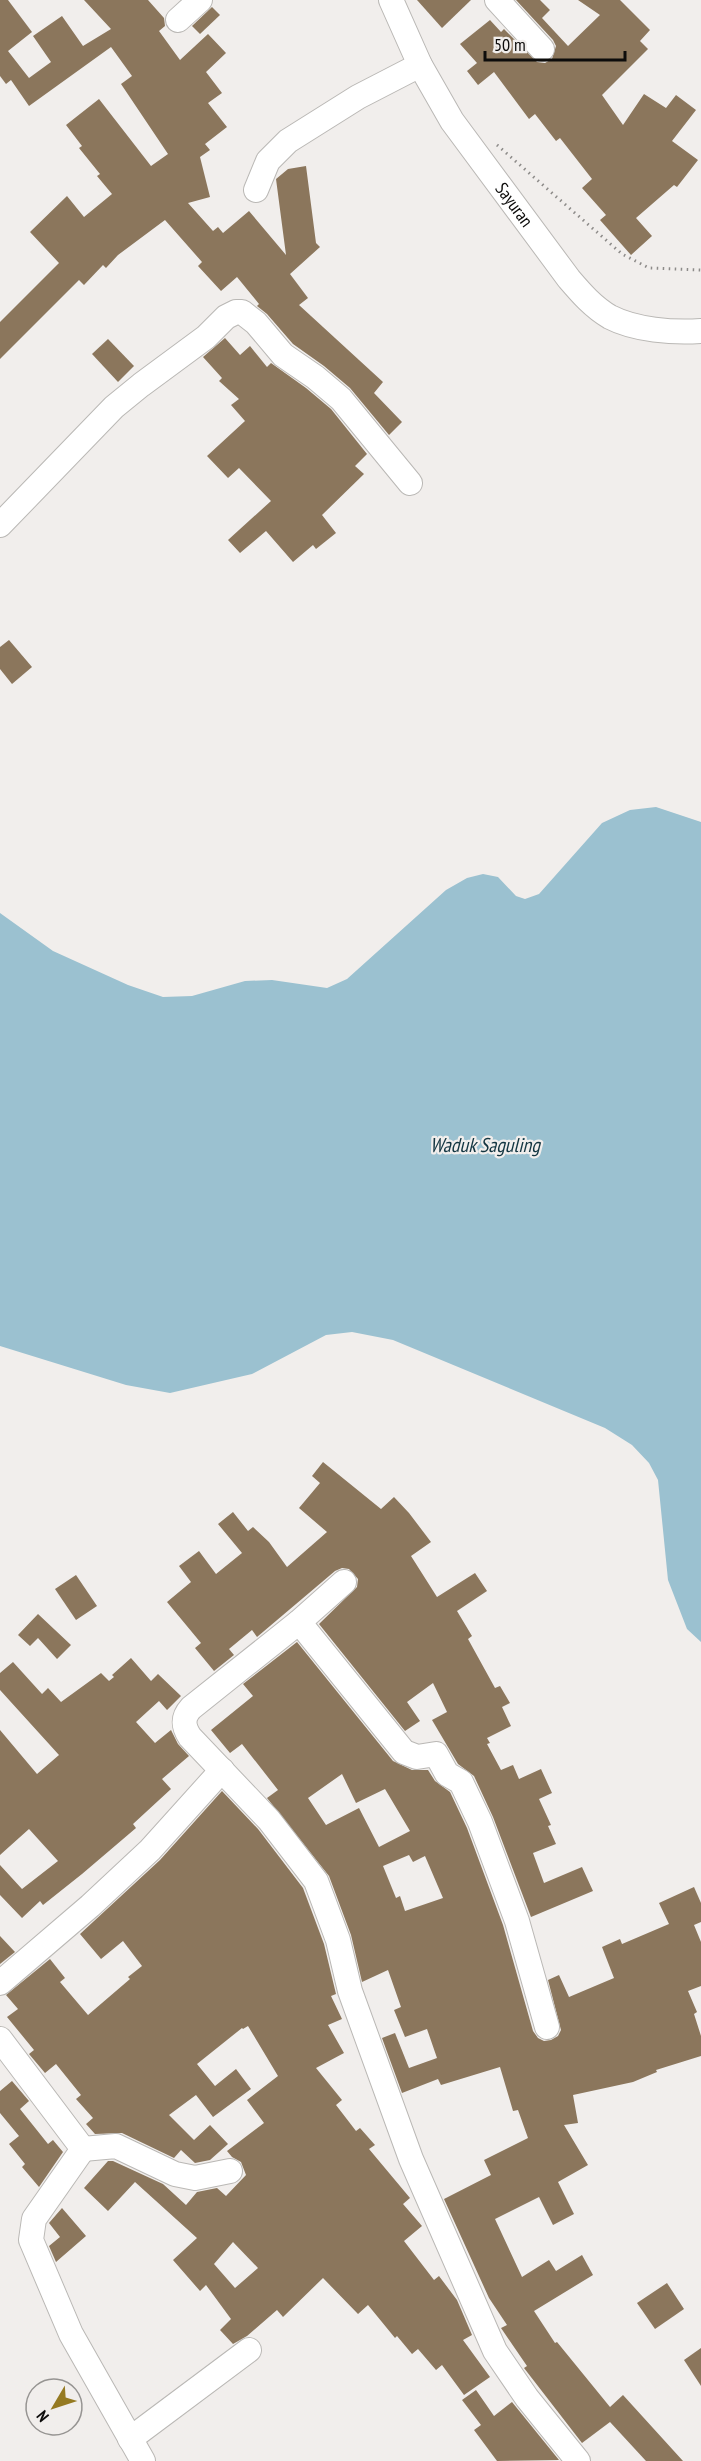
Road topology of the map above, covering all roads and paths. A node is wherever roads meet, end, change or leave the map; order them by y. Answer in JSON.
{"nodes":[{"id":1,"x":200,"y":0,"type":"edge"},
{"id":2,"x":391,"y":0,"type":"edge"},
{"id":3,"x":497,"y":0,"type":"edge"},
{"id":4,"x":178,"y":20,"type":"dead end"},
{"id":5,"x":543,"y":49,"type":"dead end"},
{"id":6,"x":420,"y":65,"type":"junction"},
{"id":7,"x":496,"y":144,"type":"dead end"},
{"id":8,"x":256,"y":190,"type":"dead end"},
{"id":9,"x":701,"y":270,"type":"edge"},
{"id":10,"x":701,"y":331,"type":"edge"},
{"id":11,"x":410,"y":483,"type":"dead end"},
{"id":12,"x":0,"y":525,"type":"edge"},
{"id":13,"x":344,"y":1582,"type":"dead end"},
{"id":14,"x":299,"y":1622,"type":"junction"},
{"id":15,"x":222,"y":1770,"type":"junction"},
{"id":16,"x":0,"y":1983,"type":"edge"},
{"id":17,"x":547,"y":2027,"type":"dead end"},
{"id":18,"x":0,"y":2039,"type":"edge"},
{"id":19,"x":83,"y":2149,"type":"junction"},
{"id":20,"x":230,"y":2171,"type":"dead end"},
{"id":21,"x":249,"y":2350,"type":"dead end"},
{"id":22,"x":130,"y":2439,"type":"junction"},
{"id":23,"x":143,"y":2461,"type":"edge"},
{"id":24,"x":578,"y":2461,"type":"edge"}],
"edges":[{"from":1,"to":4,"type":"street"},
{"from":2,"to":6,"type":"street","name":"Sayuran"},
{"from":3,"to":5,"type":"street"},
{"from":6,"to":8,"type":"street"},
{"from":6,"to":10,"type":"street","name":"Sayuran"},
{"from":7,"to":9,"type":"path"},
{"from":11,"to":12,"type":"street"},
{"from":13,"to":14,"type":"street"},
{"from":14,"to":15,"type":"street"},
{"from":14,"to":17,"type":"street"},
{"from":15,"to":16,"type":"street"},
{"from":15,"to":24,"type":"street"},
{"from":18,"to":19,"type":"street"},
{"from":19,"to":20,"type":"street"},
{"from":19,"to":22,"type":"street"},
{"from":21,"to":22,"type":"street"},
{"from":22,"to":23,"type":"street"}]}
